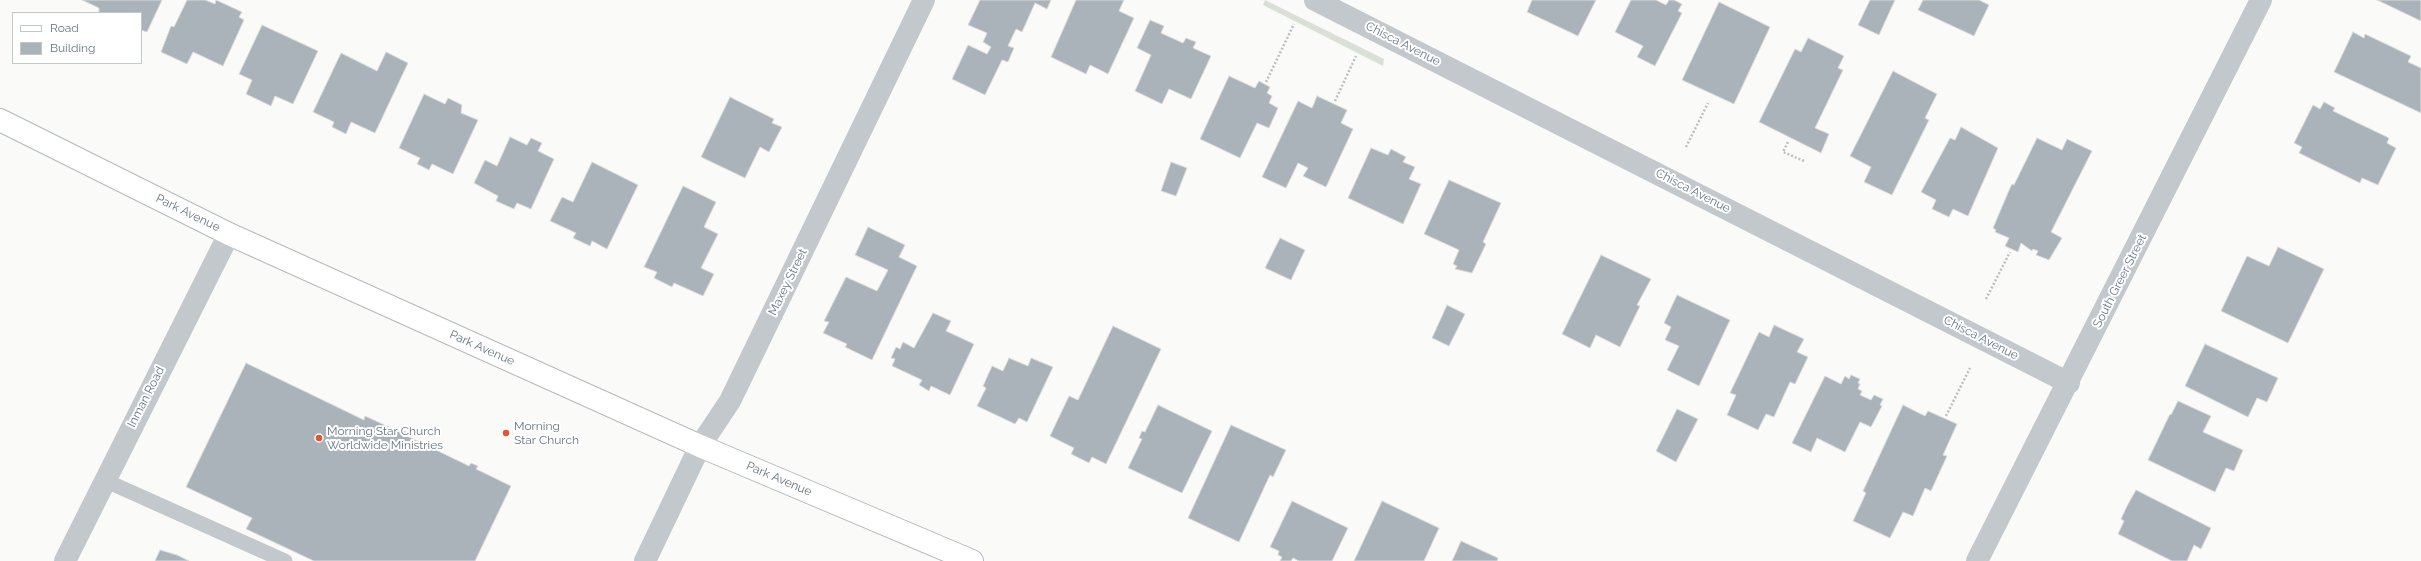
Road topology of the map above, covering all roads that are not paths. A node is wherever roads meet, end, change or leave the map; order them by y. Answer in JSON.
{"nodes":[{"id":1,"x":924,"y":0,"type":"edge"},
{"id":2,"x":1315,"y":0,"type":"edge"},
{"id":3,"x":2261,"y":0,"type":"edge"},
{"id":4,"x":0,"y":120,"type":"edge"},
{"id":5,"x":228,"y":234,"type":"junction"},
{"id":6,"x":2069,"y":383,"type":"junction"},
{"id":7,"x":700,"y":446,"type":"junction"},
{"id":8,"x":104,"y":480,"type":"junction"},
{"id":9,"x":65,"y":561,"type":"edge"},
{"id":10,"x":285,"y":561,"type":"edge"},
{"id":11,"x":645,"y":561,"type":"edge"},
{"id":12,"x":972,"y":561,"type":"edge"},
{"id":13,"x":1977,"y":561,"type":"edge"}],
"edges":[{"from":1,"to":7,"type":"street","name":"Maxey Street"},
{"from":2,"to":6,"type":"street","name":"Chisca Avenue"},
{"from":3,"to":6,"type":"street","name":"South Greer Street"},
{"from":4,"to":5,"type":"main road","name":"Park Avenue"},
{"from":5,"to":7,"type":"main road","name":"Park Avenue"},
{"from":5,"to":8,"type":"street","name":"Inman Road"},
{"from":6,"to":13,"type":"street","name":"South Greer Street"},
{"from":7,"to":11,"type":"street","name":"Maxey Street"},
{"from":7,"to":12,"type":"main road","name":"Park Avenue"},
{"from":8,"to":9,"type":"street","name":"Inman Road"},
{"from":8,"to":10,"type":"lane"}]}
